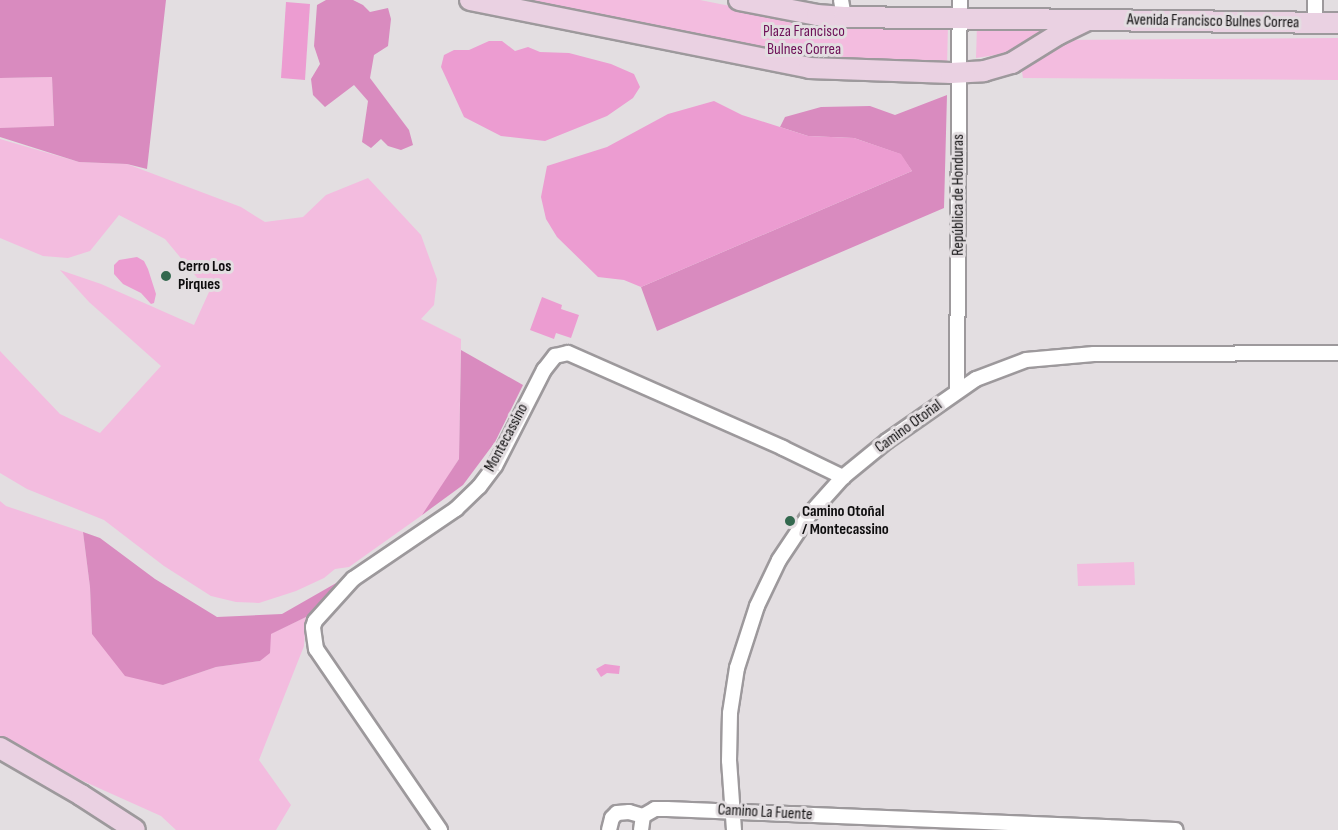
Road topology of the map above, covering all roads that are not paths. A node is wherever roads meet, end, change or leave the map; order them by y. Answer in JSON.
{"nodes":[{"id":1,"x":470,"y":0,"type":"edge"},
{"id":2,"x":739,"y":0,"type":"edge"},
{"id":3,"x":1315,"y":0,"type":"edge"},
{"id":4,"x":843,"y":8,"type":"edge"},
{"id":5,"x":960,"y":8,"type":"edge"},
{"id":6,"x":1088,"y":20,"type":"junction"},
{"id":7,"x":1315,"y":23,"type":"junction"},
{"id":8,"x":1338,"y":23,"type":"edge"},
{"id":9,"x":960,"y":73,"type":"junction"},
{"id":10,"x":1338,"y":353,"type":"edge"},
{"id":11,"x":957,"y":391,"type":"junction"},
{"id":12,"x":843,"y":477,"type":"junction"},
{"id":13,"x":0,"y":748,"type":"edge"},
{"id":14,"x":733,"y":812,"type":"junction"},
{"id":15,"x":642,"y":823,"type":"edge"},
{"id":16,"x":135,"y":830,"type":"edge"},
{"id":17,"x":440,"y":830,"type":"edge"},
{"id":18,"x":609,"y":830,"type":"edge"},
{"id":19,"x":734,"y":830,"type":"edge"},
{"id":20,"x":1176,"y":830,"type":"edge"}],
"edges":[{"from":1,"to":9,"type":"street","name":"Avenida Francisco Bulnes Correa"},
{"from":2,"to":4,"type":"street","name":"Avenida Francisco Bulnes Correa"},
{"from":3,"to":7,"type":"street"},
{"from":4,"to":5,"type":"street","name":"Avenida Francisco Bulnes Correa"},
{"from":5,"to":6,"type":"street","name":"Avenida Francisco Bulnes Correa"},
{"from":5,"to":9,"type":"street","name":"República de Honduras"},
{"from":6,"to":7,"type":"street","name":"Avenida Francisco Bulnes Correa"},
{"from":6,"to":9,"type":"street","name":"Avenida Francisco Bulnes Correa"},
{"from":7,"to":8,"type":"street","name":"Avenida Francisco Bulnes Correa"},
{"from":9,"to":11,"type":"street","name":"República de Honduras"},
{"from":10,"to":11,"type":"street","name":"Camino Otoñal"},
{"from":11,"to":12,"type":"street","name":"Camino Otoñal"},
{"from":12,"to":14,"type":"street","name":"Camino Otoñal"},
{"from":12,"to":17,"type":"street","name":"Montecassino"},
{"from":13,"to":16,"type":"street"},
{"from":14,"to":15,"type":"street","name":"Camino La Fuente"},
{"from":14,"to":19,"type":"street","name":"Camino Otoñal"},
{"from":14,"to":20,"type":"street","name":"Camino La Fuente"},
{"from":15,"to":18,"type":"street","name":"Camino La Fuente"}]}
